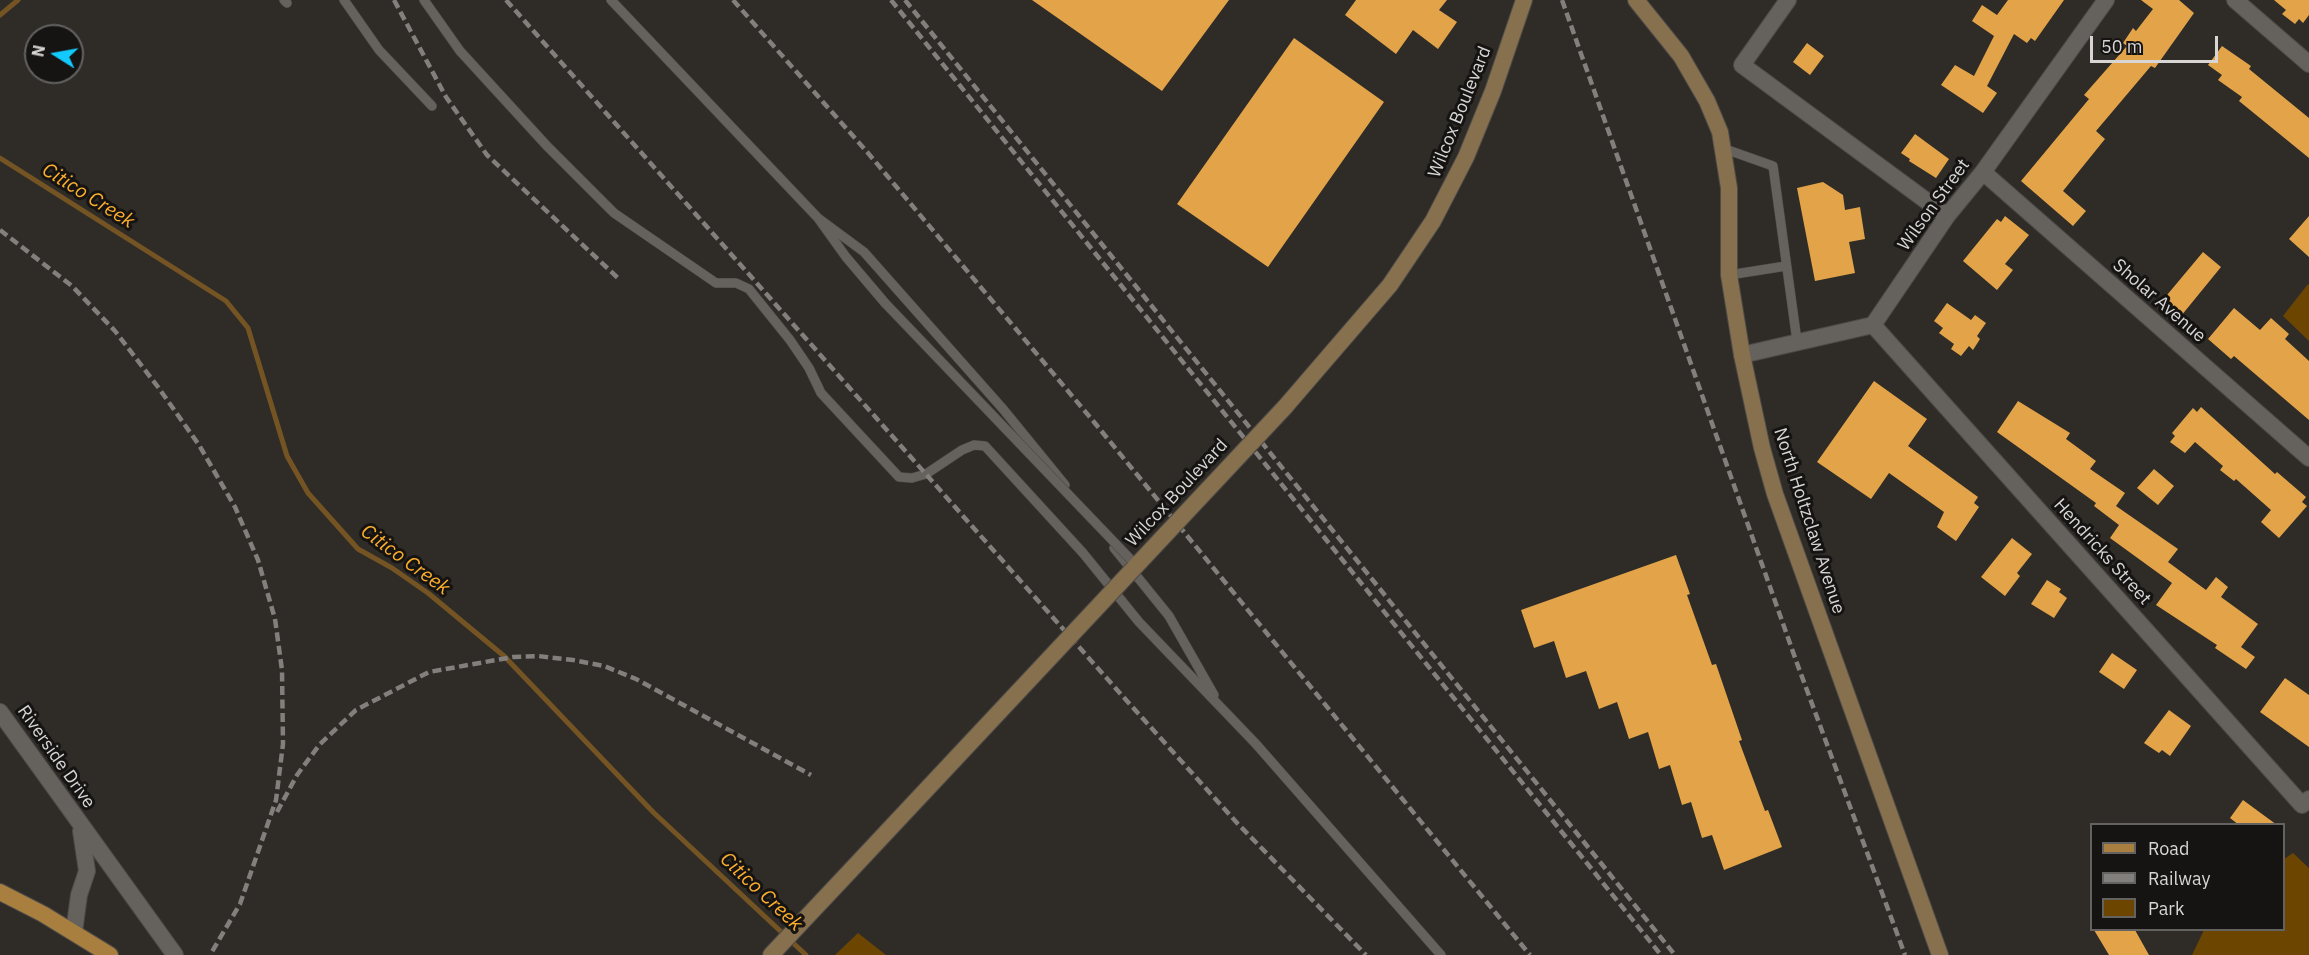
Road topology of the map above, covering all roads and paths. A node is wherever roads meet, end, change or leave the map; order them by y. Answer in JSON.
{"nodes":[{"id":1,"x":344,"y":0,"type":"edge"},
{"id":2,"x":424,"y":0,"type":"edge"},
{"id":3,"x":611,"y":0,"type":"edge"},
{"id":4,"x":1524,"y":0,"type":"edge"},
{"id":5,"x":1636,"y":0,"type":"edge"},
{"id":6,"x":1788,"y":0,"type":"edge"},
{"id":7,"x":2106,"y":0,"type":"edge"},
{"id":8,"x":2235,"y":0,"type":"edge"},
{"id":9,"x":2309,"y":64,"type":"edge"},
{"id":10,"x":432,"y":106,"type":"dead end"},
{"id":11,"x":1725,"y":149,"type":"junction"},
{"id":12,"x":1983,"y":172,"type":"junction"},
{"id":13,"x":1947,"y":216,"type":"junction"},
{"id":14,"x":818,"y":218,"type":"junction"},
{"id":15,"x":1786,"y":266,"type":"junction"},
{"id":16,"x":1729,"y":275,"type":"junction"},
{"id":17,"x":1873,"y":325,"type":"junction"},
{"id":18,"x":1797,"y":341,"type":"junction"},
{"id":19,"x":1742,"y":354,"type":"junction"},
{"id":20,"x":2309,"y":458,"type":"edge"},
{"id":21,"x":1136,"y":565,"type":"junction"},
{"id":22,"x":1223,"y":710,"type":"junction"},
{"id":23,"x":0,"y":712,"type":"edge"},
{"id":24,"x":2305,"y":802,"type":"edge"},
{"id":25,"x":80,"y":824,"type":"junction"},
{"id":26,"x":0,"y":892,"type":"edge"},
{"id":27,"x":74,"y":932,"type":"junction"},
{"id":28,"x":107,"y":953,"type":"edge"},
{"id":29,"x":175,"y":955,"type":"edge"},
{"id":30,"x":771,"y":955,"type":"edge"},
{"id":31,"x":1442,"y":955,"type":"edge"},
{"id":32,"x":1940,"y":955,"type":"edge"}],
"edges":[{"from":1,"to":10,"type":"lane"},
{"from":2,"to":22,"type":"lane"},
{"from":3,"to":14,"type":"lane"},
{"from":4,"to":21,"type":"main road","name":"Wilcox Boulevard","bridge":true},
{"from":5,"to":11,"type":"main road","name":"North Holtzclaw Avenue"},
{"from":6,"to":13,"type":"street"},
{"from":7,"to":12,"type":"street","name":"Wilson Street"},
{"from":8,"to":9,"type":"street"},
{"from":11,"to":15,"type":"lane"},
{"from":11,"to":16,"type":"main road","name":"North Holtzclaw Avenue"},
{"from":12,"to":13,"type":"street","name":"Wilson Street"},
{"from":12,"to":20,"type":"street","name":"Sholar Avenue"},
{"from":13,"to":17,"type":"street","name":"Wilson Street"},
{"from":14,"to":21,"type":"lane","bridge":true},
{"from":14,"to":22,"type":"lane"},
{"from":15,"to":16,"type":"lane"},
{"from":15,"to":18,"type":"lane"},
{"from":16,"to":19,"type":"main road","name":"North Holtzclaw Avenue"},
{"from":17,"to":18,"type":"street"},
{"from":17,"to":24,"type":"street","name":"Hendricks Street"},
{"from":18,"to":19,"type":"street"},
{"from":19,"to":32,"type":"main road","name":"North Holtzclaw Avenue"},
{"from":21,"to":30,"type":"main road","name":"Wilcox Boulevard","bridge":true},
{"from":22,"to":31,"type":"lane"},
{"from":23,"to":25,"type":"street","name":"Riverside Drive"},
{"from":25,"to":27,"type":"street","name":"Riverside Drive"},
{"from":25,"to":29,"type":"street"},
{"from":26,"to":27,"type":"main road"},
{"from":27,"to":28,"type":"main road"}]}
